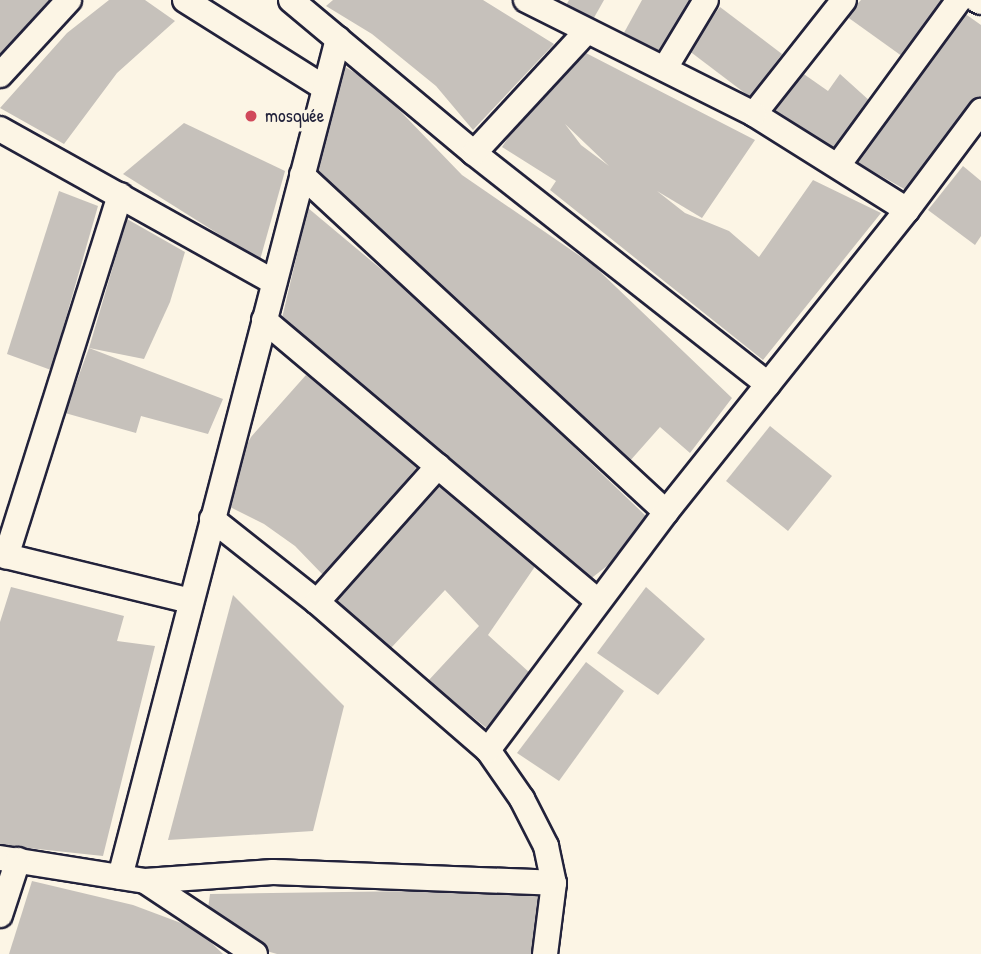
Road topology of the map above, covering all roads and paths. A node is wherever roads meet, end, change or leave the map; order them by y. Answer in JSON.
{"nodes":[{"id":1,"x":69,"y":0,"type":"edge"},
{"id":2,"x":185,"y":0,"type":"edge"},
{"id":3,"x":292,"y":0,"type":"edge"},
{"id":4,"x":526,"y":0,"type":"edge"},
{"id":5,"x":706,"y":0,"type":"edge"},
{"id":6,"x":844,"y":0,"type":"edge"},
{"id":7,"x":959,"y":0,"type":"edge"},
{"id":8,"x":585,"y":33,"type":"junction"},
{"id":9,"x":338,"y":39,"type":"junction"},
{"id":10,"x":665,"y":68,"type":"junction"},
{"id":11,"x":0,"y":75,"type":"edge"},
{"id":12,"x":325,"y":88,"type":"junction"},
{"id":13,"x":981,"y":111,"type":"edge"},
{"id":14,"x":754,"y":114,"type":"junction"},
{"id":15,"x":0,"y":129,"type":"edge"},
{"id":16,"x":474,"y":153,"type":"junction"},
{"id":17,"x":839,"y":164,"type":"junction"},
{"id":18,"x":302,"y":175,"type":"junction"},
{"id":19,"x":120,"y":195,"type":"junction"},
{"id":20,"x":907,"y":210,"type":"junction"},
{"id":21,"x":274,"y":282,"type":"junction"},
{"id":22,"x":264,"y":320,"type":"junction"},
{"id":23,"x":768,"y":384,"type":"junction"},
{"id":24,"x":438,"y":467,"type":"junction"},
{"id":25,"x":666,"y":512,"type":"junction"},
{"id":26,"x":212,"y":519,"type":"junction"},
{"id":27,"x":2,"y":562,"type":"edge"},
{"id":28,"x":190,"y":601,"type":"junction"},
{"id":29,"x":598,"y":601,"type":"junction"},
{"id":30,"x":317,"y":602,"type":"junction"},
{"id":31,"x":488,"y":750,"type":"junction"},
{"id":32,"x":9,"y":859,"type":"edge"},
{"id":33,"x":120,"y":877,"type":"junction"},
{"id":34,"x":145,"y":881,"type":"junction"},
{"id":35,"x":554,"y":883,"type":"junction"},
{"id":36,"x":0,"y":915,"type":"edge"},
{"id":37,"x":255,"y":954,"type":"edge"},
{"id":38,"x":545,"y":954,"type":"edge"}],
"edges":[{"from":1,"to":11,"type":"street"},
{"from":2,"to":12,"type":"street"},
{"from":3,"to":9,"type":"street"},
{"from":4,"to":8,"type":"street"},
{"from":5,"to":10,"type":"street"},
{"from":6,"to":14,"type":"street"},
{"from":7,"to":17,"type":"street"},
{"from":8,"to":10,"type":"street"},
{"from":8,"to":16,"type":"street"},
{"from":9,"to":12,"type":"street"},
{"from":9,"to":16,"type":"street"},
{"from":10,"to":14,"type":"street"},
{"from":12,"to":18,"type":"street"},
{"from":13,"to":20,"type":"street"},
{"from":14,"to":17,"type":"street"},
{"from":15,"to":19,"type":"street"},
{"from":16,"to":23,"type":"street"},
{"from":17,"to":20,"type":"street"},
{"from":18,"to":21,"type":"street"},
{"from":18,"to":25,"type":"street"},
{"from":19,"to":21,"type":"street"},
{"from":19,"to":27,"type":"street"},
{"from":20,"to":23,"type":"street"},
{"from":21,"to":22,"type":"street"},
{"from":22,"to":24,"type":"street"},
{"from":22,"to":26,"type":"street"},
{"from":23,"to":25,"type":"street"},
{"from":24,"to":29,"type":"street"},
{"from":24,"to":30,"type":"street"},
{"from":25,"to":29,"type":"street"},
{"from":26,"to":28,"type":"street"},
{"from":26,"to":30,"type":"street"},
{"from":27,"to":28,"type":"street"},
{"from":28,"to":33,"type":"street"},
{"from":29,"to":31,"type":"street"},
{"from":30,"to":31,"type":"street"},
{"from":31,"to":35,"type":"street"},
{"from":32,"to":33,"type":"street"},
{"from":32,"to":36,"type":"street"},
{"from":33,"to":34,"type":"street"},
{"from":34,"to":35,"type":"street"},
{"from":34,"to":37,"type":"street"},
{"from":35,"to":38,"type":"street"}]}
